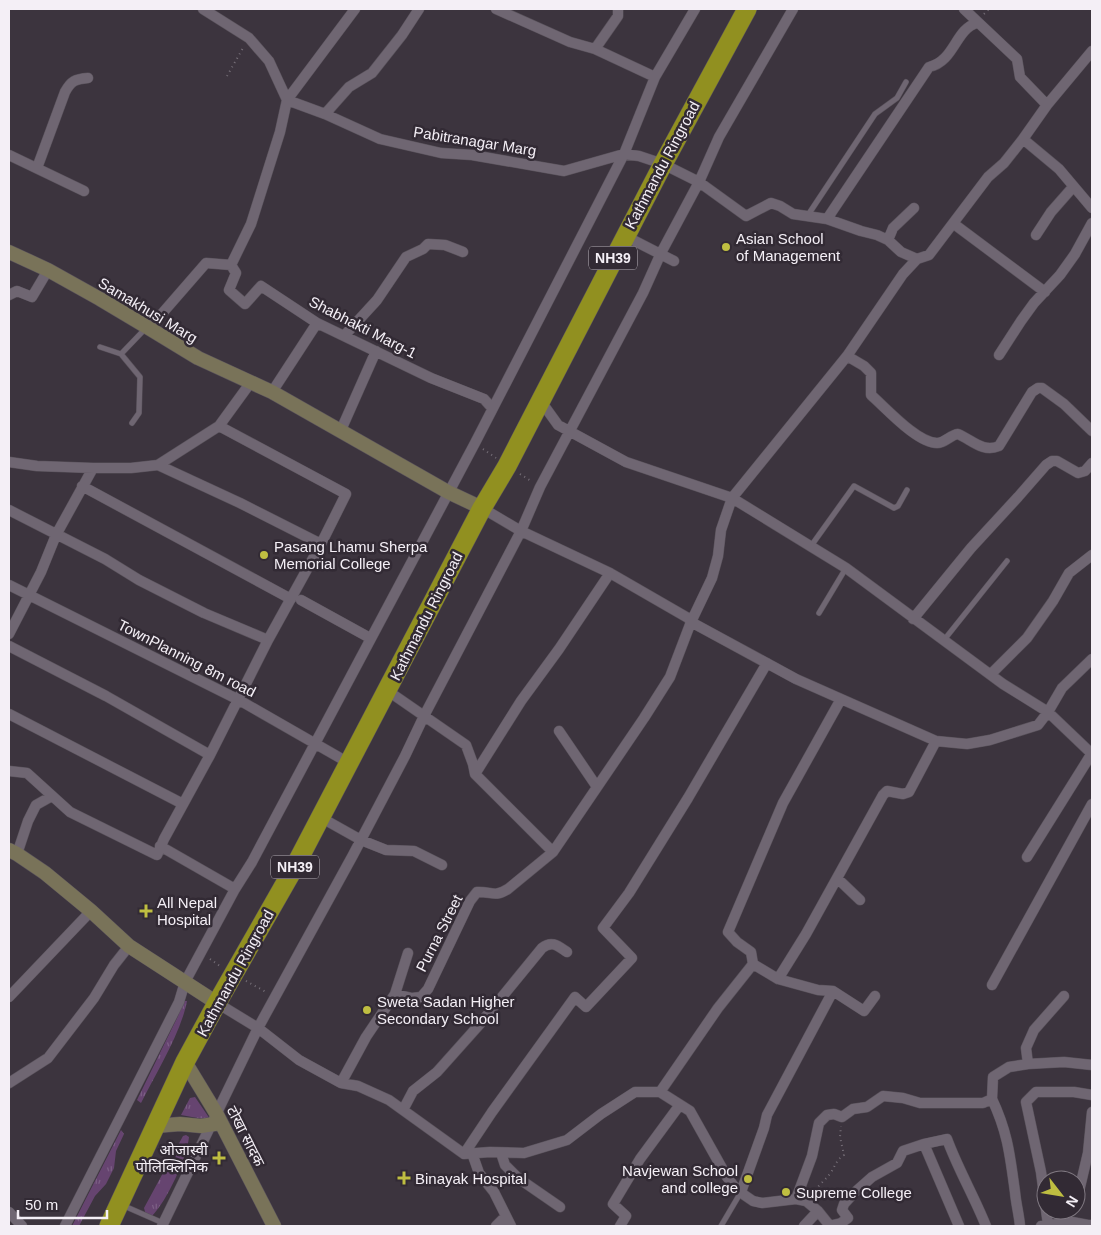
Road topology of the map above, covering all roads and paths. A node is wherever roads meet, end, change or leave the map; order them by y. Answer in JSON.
{"nodes":[{"id":1,"x":203,"y":9,"type":"edge"},
{"id":2,"x":355,"y":9,"type":"edge"},
{"id":3,"x":418,"y":9,"type":"edge"},
{"id":4,"x":496,"y":9,"type":"edge"},
{"id":5,"x":618,"y":9,"type":"edge"},
{"id":6,"x":695,"y":9,"type":"edge"},
{"id":7,"x":747,"y":9,"type":"edge"},
{"id":8,"x":793,"y":9,"type":"edge"},
{"id":9,"x":964,"y":9,"type":"edge"},
{"id":10,"x":977,"y":23,"type":"junction"},
{"id":11,"x":249,"y":38,"type":"junction"},
{"id":12,"x":595,"y":49,"type":"junction"},
{"id":13,"x":1092,"y":51,"type":"edge"},
{"id":14,"x":226,"y":76,"type":"dead end"},
{"id":15,"x":655,"y":77,"type":"junction"},
{"id":16,"x":88,"y":78,"type":"dead end"},
{"id":17,"x":906,"y":82,"type":"dead end"},
{"id":18,"x":287,"y":100,"type":"junction"},
{"id":19,"x":1047,"y":105,"type":"junction"},
{"id":20,"x":325,"y":114,"type":"junction"},
{"id":21,"x":1023,"y":140,"type":"junction"},
{"id":22,"x":624,"y":154,"type":"junction"},
{"id":23,"x":9,"y":155,"type":"edge"},
{"id":24,"x":663,"y":164,"type":"junction"},
{"id":25,"x":37,"y":168,"type":"junction"},
{"id":26,"x":699,"y":182,"type":"junction"},
{"id":27,"x":1073,"y":186,"type":"junction"},
{"id":28,"x":84,"y":191,"type":"dead end"},
{"id":29,"x":914,"y":208,"type":"dead end"},
{"id":30,"x":1092,"y":208,"type":"edge"},
{"id":31,"x":808,"y":215,"type":"junction"},
{"id":32,"x":827,"y":220,"type":"junction"},
{"id":33,"x":1092,"y":223,"type":"edge"},
{"id":34,"x":954,"y":224,"type":"junction"},
{"id":35,"x":1036,"y":235,"type":"dead end"},
{"id":36,"x":625,"y":236,"type":"junction"},
{"id":37,"x":888,"y":240,"type":"junction"},
{"id":38,"x":9,"y":252,"type":"edge"},
{"id":39,"x":463,"y":252,"type":"dead end"},
{"id":40,"x":661,"y":253,"type":"junction"},
{"id":41,"x":917,"y":259,"type":"junction"},
{"id":42,"x":674,"y":261,"type":"dead end"},
{"id":43,"x":230,"y":266,"type":"junction"},
{"id":44,"x":48,"y":270,"type":"junction"},
{"id":45,"x":1045,"y":292,"type":"junction"},
{"id":46,"x":9,"y":294,"type":"edge"},
{"id":47,"x":317,"y":323,"type":"junction"},
{"id":48,"x":147,"y":326,"type":"junction"},
{"id":49,"x":344,"y":336,"type":"junction"},
{"id":50,"x":100,"y":348,"type":"dead end"},
{"id":51,"x":376,"y":351,"type":"junction"},
{"id":52,"x":122,"y":354,"type":"junction"},
{"id":53,"x":999,"y":355,"type":"dead end"},
{"id":54,"x":847,"y":356,"type":"junction"},
{"id":55,"x":251,"y":382,"type":"junction"},
{"id":56,"x":272,"y":392,"type":"junction"},
{"id":57,"x":540,"y":400,"type":"junction"},
{"id":58,"x":492,"y":408,"type":"junction"},
{"id":59,"x":132,"y":423,"type":"dead end"},
{"id":60,"x":219,"y":426,"type":"junction"},
{"id":61,"x":341,"y":430,"type":"junction"},
{"id":62,"x":569,"y":431,"type":"junction"},
{"id":63,"x":1092,"y":431,"type":"edge"},
{"id":64,"x":9,"y":462,"type":"edge"},
{"id":65,"x":1092,"y":462,"type":"edge"},
{"id":66,"x":158,"y":465,"type":"junction"},
{"id":67,"x":93,"y":468,"type":"junction"},
{"id":68,"x":82,"y":486,"type":"junction"},
{"id":69,"x":907,"y":490,"type":"dead end"},
{"id":70,"x":448,"y":492,"type":"junction"},
{"id":71,"x":732,"y":498,"type":"junction"},
{"id":72,"x":482,"y":508,"type":"junction"},
{"id":73,"x":9,"y":510,"type":"edge"},
{"id":74,"x":521,"y":531,"type":"junction"},
{"id":75,"x":56,"y":535,"type":"junction"},
{"id":76,"x":321,"y":544,"type":"junction"},
{"id":77,"x":810,"y":547,"type":"junction"},
{"id":78,"x":1092,"y":555,"type":"edge"},
{"id":79,"x":1007,"y":561,"type":"dead end"},
{"id":80,"x":846,"y":568,"type":"junction"},
{"id":81,"x":610,"y":573,"type":"junction"},
{"id":82,"x":9,"y":586,"type":"edge"},
{"id":83,"x":28,"y":596,"type":"junction"},
{"id":84,"x":296,"y":600,"type":"junction"},
{"id":85,"x":819,"y":613,"type":"dead end"},
{"id":86,"x":913,"y":619,"type":"junction"},
{"id":87,"x":692,"y":622,"type":"junction"},
{"id":88,"x":9,"y":634,"type":"edge"},
{"id":89,"x":370,"y":638,"type":"junction"},
{"id":90,"x":268,"y":640,"type":"junction"},
{"id":91,"x":944,"y":640,"type":"junction"},
{"id":92,"x":9,"y":646,"type":"edge"},
{"id":93,"x":1092,"y":659,"type":"edge"},
{"id":94,"x":767,"y":663,"type":"junction"},
{"id":95,"x":991,"y":674,"type":"junction"},
{"id":96,"x":388,"y":691,"type":"junction"},
{"id":97,"x":841,"y":698,"type":"junction"},
{"id":98,"x":239,"y":700,"type":"junction"},
{"id":99,"x":1048,"y":712,"type":"junction"},
{"id":100,"x":9,"y":714,"type":"edge"},
{"id":101,"x":424,"y":716,"type":"junction"},
{"id":102,"x":560,"y":731,"type":"dead end"},
{"id":103,"x":936,"y":741,"type":"junction"},
{"id":104,"x":316,"y":744,"type":"junction"},
{"id":105,"x":1092,"y":753,"type":"edge"},
{"id":106,"x":210,"y":755,"type":"junction"},
{"id":107,"x":349,"y":764,"type":"junction"},
{"id":108,"x":9,"y":771,"type":"edge"},
{"id":109,"x":475,"y":774,"type":"junction"},
{"id":110,"x":597,"y":787,"type":"junction"},
{"id":111,"x":52,"y":796,"type":"junction"},
{"id":112,"x":183,"y":804,"type":"junction"},
{"id":113,"x":1092,"y":804,"type":"edge"},
{"id":114,"x":320,"y":817,"type":"junction"},
{"id":115,"x":361,"y":840,"type":"junction"},
{"id":116,"x":160,"y":846,"type":"junction"},
{"id":117,"x":13,"y":852,"type":"edge"},
{"id":118,"x":553,"y":852,"type":"junction"},
{"id":119,"x":1027,"y":857,"type":"dead end"},
{"id":120,"x":442,"y":865,"type":"dead end"},
{"id":121,"x":838,"y":878,"type":"junction"},
{"id":122,"x":235,"y":889,"type":"junction"},
{"id":123,"x":860,"y":900,"type":"dead end"},
{"id":124,"x":91,"y":911,"type":"junction"},
{"id":125,"x":129,"y":946,"type":"junction"},
{"id":126,"x":567,"y":952,"type":"dead end"},
{"id":127,"x":408,"y":953,"type":"dead end"},
{"id":128,"x":753,"y":964,"type":"junction"},
{"id":129,"x":778,"y":979,"type":"junction"},
{"id":130,"x":185,"y":982,"type":"junction"},
{"id":131,"x":992,"y":986,"type":"dead end"},
{"id":132,"x":833,"y":991,"type":"junction"},
{"id":133,"x":395,"y":994,"type":"junction"},
{"id":134,"x":875,"y":996,"type":"dead end"},
{"id":135,"x":1064,"y":996,"type":"dead end"},
{"id":136,"x":9,"y":997,"type":"edge"},
{"id":137,"x":217,"y":1003,"type":"junction"},
{"id":138,"x":258,"y":1028,"type":"junction"},
{"id":139,"x":185,"y":1062,"type":"junction"},
{"id":140,"x":1028,"y":1064,"type":"junction"},
{"id":141,"x":1092,"y":1065,"type":"edge"},
{"id":142,"x":9,"y":1083,"type":"edge"},
{"id":143,"x":341,"y":1083,"type":"junction"},
{"id":144,"x":660,"y":1092,"type":"junction"},
{"id":145,"x":1092,"y":1095,"type":"edge"},
{"id":146,"x":992,"y":1099,"type":"junction"},
{"id":147,"x":679,"y":1106,"type":"junction"},
{"id":148,"x":402,"y":1110,"type":"junction"},
{"id":149,"x":1092,"y":1112,"type":"edge"},
{"id":150,"x":842,"y":1117,"type":"junction"},
{"id":151,"x":215,"y":1120,"type":"junction"},
{"id":152,"x":156,"y":1126,"type":"junction"},
{"id":153,"x":924,"y":1144,"type":"junction"},
{"id":154,"x":468,"y":1153,"type":"junction"},
{"id":155,"x":501,"y":1153,"type":"junction"},
{"id":156,"x":1084,"y":1170,"type":"edge"},
{"id":157,"x":741,"y":1192,"type":"junction"},
{"id":158,"x":801,"y":1200,"type":"junction"},
{"id":159,"x":118,"y":1204,"type":"junction"},
{"id":160,"x":560,"y":1207,"type":"dead end"},
{"id":161,"x":818,"y":1211,"type":"junction"},
{"id":162,"x":9,"y":1212,"type":"edge"},
{"id":163,"x":505,"y":1217,"type":"junction"},
{"id":164,"x":1072,"y":1222,"type":"joint"},
{"id":165,"x":162,"y":1225,"type":"edge"},
{"id":166,"x":1092,"y":1225,"type":"edge"},
{"id":167,"x":22,"y":1226,"type":"edge"},
{"id":168,"x":65,"y":1226,"type":"edge"},
{"id":169,"x":109,"y":1226,"type":"edge"},
{"id":170,"x":274,"y":1226,"type":"edge"},
{"id":171,"x":496,"y":1226,"type":"edge"},
{"id":172,"x":511,"y":1226,"type":"edge"},
{"id":173,"x":620,"y":1226,"type":"edge"},
{"id":174,"x":721,"y":1226,"type":"edge"},
{"id":175,"x":804,"y":1226,"type":"edge"},
{"id":176,"x":830,"y":1226,"type":"edge"},
{"id":177,"x":959,"y":1226,"type":"edge"},
{"id":178,"x":986,"y":1226,"type":"edge"},
{"id":179,"x":1020,"y":1226,"type":"edge"},
{"id":180,"x":1044,"y":1226,"type":"edge"}],
"edges":[{"from":1,"to":11,"type":"street"},
{"from":2,"to":18,"type":"street"},
{"from":3,"to":20,"type":"street"},
{"from":4,"to":12,"type":"street"},
{"from":5,"to":12,"type":"street"},
{"from":6,"to":15,"type":"street"},
{"from":7,"to":24,"type":"highway","name":"Kathmandu Ringroad","number":"NH39"},
{"from":8,"to":26,"type":"street"},
{"from":9,"to":10,"type":"street"},
{"from":10,"to":19,"type":"street"},
{"from":10,"to":32,"type":"street"},
{"from":11,"to":14,"type":"path"},
{"from":11,"to":18,"type":"street"},
{"from":12,"to":15,"type":"street"},
{"from":13,"to":19,"type":"street"},
{"from":15,"to":22,"type":"street"},
{"from":16,"to":25,"type":"street"},
{"from":17,"to":31,"type":"lane"},
{"from":18,"to":20,"type":"street","name":"Pabitranagar Marg"},
{"from":18,"to":43,"type":"street","name":"Shabhakti Marg-1"},
{"from":19,"to":21,"type":"street"},
{"from":20,"to":22,"type":"street","name":"Pabitranagar Marg"},
{"from":21,"to":27,"type":"street"},
{"from":21,"to":34,"type":"street"},
{"from":22,"to":24,"type":"street","name":"Pabitranagar Marg"},
{"from":22,"to":58,"type":"street"},
{"from":23,"to":25,"type":"street"},
{"from":24,"to":26,"type":"street","name":"Pabitranagar Marg"},
{"from":24,"to":36,"type":"highway","name":"Kathmandu Ringroad","number":"NH39"},
{"from":25,"to":28,"type":"street"},
{"from":26,"to":31,"type":"street","name":"Pabitranagar Marg"},
{"from":26,"to":40,"type":"street"},
{"from":27,"to":30,"type":"street"},
{"from":27,"to":35,"type":"street"},
{"from":29,"to":37,"type":"street"},
{"from":31,"to":32,"type":"street"},
{"from":32,"to":37,"type":"street"},
{"from":33,"to":45,"type":"street"},
{"from":34,"to":41,"type":"street"},
{"from":34,"to":45,"type":"street"},
{"from":36,"to":40,"type":"street"},
{"from":36,"to":57,"type":"highway","name":"Kathmandu Ringroad","number":"NH39"},
{"from":37,"to":41,"type":"street"},
{"from":38,"to":44,"type":"main road","name":"Samakhusi Marg"},
{"from":39,"to":49,"type":"street"},
{"from":40,"to":42,"type":"street"},
{"from":40,"to":62,"type":"street"},
{"from":41,"to":54,"type":"street"},
{"from":43,"to":47,"type":"street","name":"Shabhakti Marg-1"},
{"from":43,"to":48,"type":"street"},
{"from":44,"to":46,"type":"street"},
{"from":44,"to":48,"type":"main road","name":"Samakhusi Marg"},
{"from":45,"to":53,"type":"street"},
{"from":47,"to":49,"type":"street","name":"Shabhakti Marg-1"},
{"from":47,"to":56,"type":"street"},
{"from":48,"to":52,"type":"lane"},
{"from":48,"to":55,"type":"main road","name":"Samakhusi Marg"},
{"from":49,"to":51,"type":"street","name":"Shabhakti Marg-1"},
{"from":50,"to":52,"type":"lane"},
{"from":51,"to":58,"type":"street","name":"Shabhakti Marg-1"},
{"from":51,"to":61,"type":"street"},
{"from":52,"to":59,"type":"lane"},
{"from":54,"to":63,"type":"street"},
{"from":54,"to":71,"type":"street"},
{"from":55,"to":56,"type":"main road","name":"Samakhusi Marg"},
{"from":55,"to":60,"type":"street"},
{"from":56,"to":61,"type":"main road","name":"Samakhusi Marg"},
{"from":57,"to":62,"type":"street"},
{"from":57,"to":72,"type":"highway","name":"Kathmandu Ringroad","number":"NH39"},
{"from":58,"to":70,"type":"street"},
{"from":60,"to":66,"type":"street"},
{"from":60,"to":76,"type":"street"},
{"from":61,"to":70,"type":"main road","name":"Samakhusi Marg"},
{"from":62,"to":71,"type":"street"},
{"from":62,"to":74,"type":"street"},
{"from":64,"to":67,"type":"street"},
{"from":65,"to":86,"type":"street"},
{"from":66,"to":67,"type":"street"},
{"from":66,"to":76,"type":"street"},
{"from":67,"to":68,"type":"street"},
{"from":68,"to":75,"type":"street"},
{"from":68,"to":84,"type":"street"},
{"from":69,"to":77,"type":"lane"},
{"from":70,"to":72,"type":"main road","name":"Samakhusi Marg"},
{"from":70,"to":89,"type":"street"},
{"from":71,"to":77,"type":"street"},
{"from":71,"to":87,"type":"street"},
{"from":72,"to":74,"type":"street"},
{"from":72,"to":96,"type":"highway","name":"Kathmandu Ringroad","number":"NH39"},
{"from":73,"to":75,"type":"street"},
{"from":74,"to":81,"type":"street"},
{"from":74,"to":101,"type":"street"},
{"from":75,"to":83,"type":"street"},
{"from":75,"to":90,"type":"street"},
{"from":76,"to":84,"type":"street"},
{"from":77,"to":80,"type":"street"},
{"from":78,"to":95,"type":"street"},
{"from":79,"to":91,"type":"lane"},
{"from":80,"to":85,"type":"lane"},
{"from":80,"to":86,"type":"street"},
{"from":81,"to":87,"type":"street"},
{"from":81,"to":109,"type":"street"},
{"from":82,"to":83,"type":"street","name":"TownPlanning 8m road"},
{"from":83,"to":88,"type":"street"},
{"from":83,"to":98,"type":"street","name":"TownPlanning 8m road"},
{"from":84,"to":89,"type":"street"},
{"from":84,"to":90,"type":"street"},
{"from":86,"to":91,"type":"street"},
{"from":87,"to":94,"type":"street"},
{"from":87,"to":110,"type":"street"},
{"from":89,"to":104,"type":"street"},
{"from":90,"to":98,"type":"street"},
{"from":91,"to":95,"type":"street"},
{"from":92,"to":106,"type":"street"},
{"from":93,"to":99,"type":"street"},
{"from":94,"to":97,"type":"street"},
{"from":94,"to":154,"type":"street"},
{"from":95,"to":99,"type":"street"},
{"from":96,"to":101,"type":"street"},
{"from":96,"to":107,"type":"highway","name":"Kathmandu Ringroad","number":"NH39"},
{"from":97,"to":103,"type":"street"},
{"from":97,"to":128,"type":"street"},
{"from":98,"to":104,"type":"street","name":"TownPlanning 8m road"},
{"from":98,"to":106,"type":"street"},
{"from":99,"to":103,"type":"street"},
{"from":99,"to":105,"type":"street"},
{"from":100,"to":112,"type":"street"},
{"from":101,"to":109,"type":"street"},
{"from":101,"to":115,"type":"street"},
{"from":102,"to":110,"type":"street"},
{"from":103,"to":121,"type":"street"},
{"from":104,"to":107,"type":"street","name":"TownPlanning 8m road"},
{"from":104,"to":122,"type":"street"},
{"from":105,"to":119,"type":"street"},
{"from":106,"to":112,"type":"street"},
{"from":107,"to":114,"type":"highway","name":"Kathmandu Ringroad","number":"NH39"},
{"from":108,"to":111,"type":"street"},
{"from":109,"to":118,"type":"street"},
{"from":110,"to":118,"type":"street"},
{"from":111,"to":116,"type":"street"},
{"from":111,"to":117,"type":"street"},
{"from":112,"to":116,"type":"street"},
{"from":113,"to":131,"type":"street"},
{"from":114,"to":115,"type":"street"},
{"from":114,"to":137,"type":"highway","name":"Kathmandu Ringroad","number":"NH39"},
{"from":115,"to":120,"type":"street"},
{"from":115,"to":138,"type":"street"},
{"from":116,"to":122,"type":"street"},
{"from":117,"to":124,"type":"main road"},
{"from":118,"to":133,"type":"street","name":"Purna Street"},
{"from":121,"to":123,"type":"street"},
{"from":121,"to":129,"type":"street"},
{"from":122,"to":130,"type":"street"},
{"from":124,"to":125,"type":"main road"},
{"from":124,"to":136,"type":"street"},
{"from":125,"to":130,"type":"main road"},
{"from":125,"to":142,"type":"street"},
{"from":126,"to":148,"type":"street"},
{"from":127,"to":133,"type":"street"},
{"from":128,"to":129,"type":"street"},
{"from":128,"to":144,"type":"street"},
{"from":129,"to":132,"type":"street"},
{"from":130,"to":137,"type":"main road"},
{"from":130,"to":168,"type":"street"},
{"from":132,"to":134,"type":"street"},
{"from":132,"to":157,"type":"street"},
{"from":133,"to":143,"type":"street"},
{"from":135,"to":140,"type":"street"},
{"from":137,"to":138,"type":"street"},
{"from":137,"to":139,"type":"highway","name":"Kathmandu Ringroad","number":"NH39"},
{"from":138,"to":143,"type":"street"},
{"from":138,"to":151,"type":"street"},
{"from":139,"to":151,"type":"main road","name":"टोखा सादक"},
{"from":139,"to":152,"type":"highway","name":"Kathmandu Ringroad","number":"NH39"},
{"from":140,"to":141,"type":"street"},
{"from":140,"to":146,"type":"street"},
{"from":143,"to":148,"type":"street"},
{"from":144,"to":147,"type":"street"},
{"from":144,"to":155,"type":"street"},
{"from":145,"to":180,"type":"street"},
{"from":146,"to":150,"type":"street"},
{"from":146,"to":179,"type":"street"},
{"from":147,"to":157,"type":"street"},
{"from":147,"to":173,"type":"street"},
{"from":148,"to":154,"type":"street"},
{"from":149,"to":156,"type":"street"},
{"from":150,"to":158,"type":"path"},
{"from":150,"to":158,"type":"street"},
{"from":151,"to":152,"type":"main road"},
{"from":151,"to":165,"type":"street"},
{"from":151,"to":170,"type":"main road","name":"टोखा सादक"},
{"from":152,"to":159,"type":"highway","name":"Kathmandu Ringroad","number":"NH39"},
{"from":153,"to":176,"type":"street"},
{"from":153,"to":177,"type":"street"},
{"from":153,"to":178,"type":"street"},
{"from":154,"to":155,"type":"street"},
{"from":154,"to":163,"type":"street"},
{"from":155,"to":160,"type":"street"},
{"from":157,"to":158,"type":"street"},
{"from":157,"to":174,"type":"lane"},
{"from":158,"to":161,"type":"street"},
{"from":159,"to":165,"type":"lane"},
{"from":159,"to":169,"type":"highway","name":"Kathmandu Ringroad","number":"NH39"},
{"from":161,"to":175,"type":"street"},
{"from":161,"to":176,"type":"street"},
{"from":162,"to":167,"type":"street"},
{"from":163,"to":171,"type":"street"},
{"from":163,"to":172,"type":"street"},
{"from":164,"to":166,"type":"street"},
{"from":164,"to":180,"type":"street"}]}
